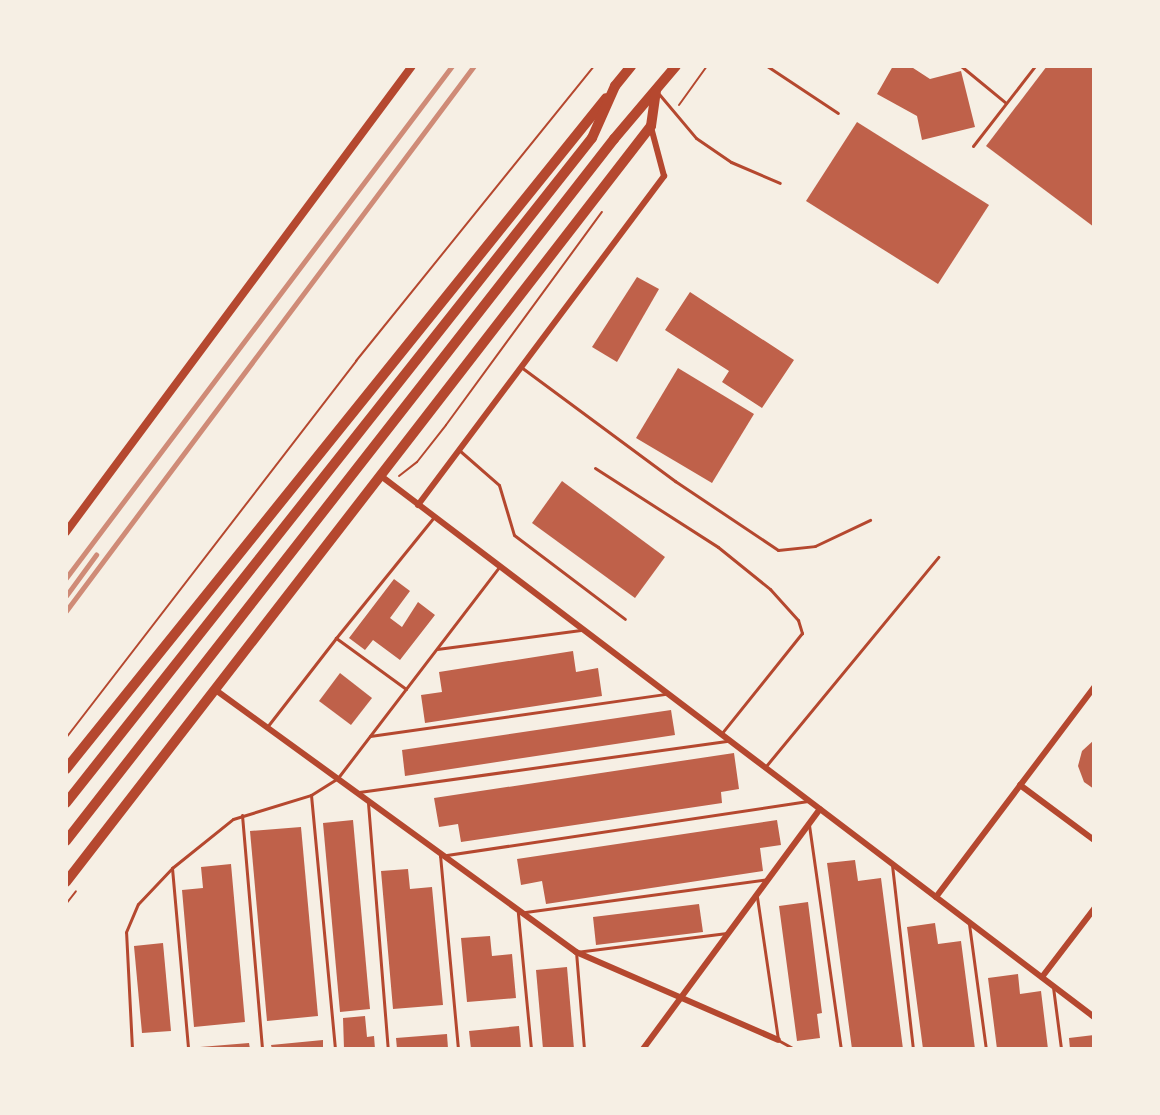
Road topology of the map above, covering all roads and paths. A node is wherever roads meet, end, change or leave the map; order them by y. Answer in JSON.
{"nodes":[{"id":1,"x":412,"y":66,"type":"edge"},
{"id":2,"x":594,"y":66,"type":"edge"},
{"id":3,"x":631,"y":66,"type":"edge"},
{"id":4,"x":676,"y":66,"type":"edge"},
{"id":5,"x":767,"y":66,"type":"edge"},
{"id":6,"x":961,"y":66,"type":"edge"},
{"id":7,"x":1035,"y":66,"type":"edge"},
{"id":8,"x":615,"y":86,"type":"junction"},
{"id":9,"x":656,"y":90,"type":"junction"},
{"id":10,"x":1006,"y":103,"type":"junction"},
{"id":11,"x":838,"y":112,"type":"dead end"},
{"id":12,"x":651,"y":126,"type":"junction"},
{"id":13,"x":974,"y":146,"type":"dead end"},
{"id":14,"x":780,"y":183,"type":"dead end"},
{"id":15,"x":521,"y":367,"type":"junction"},
{"id":16,"x":459,"y":450,"type":"junction"},
{"id":17,"x":595,"y":468,"type":"dead end"},
{"id":18,"x":381,"y":476,"type":"junction"},
{"id":19,"x":418,"y":505,"type":"junction"},
{"id":20,"x":434,"y":517,"type":"junction"},
{"id":21,"x":870,"y":520,"type":"dead end"},
{"id":22,"x":66,"y":532,"type":"edge"},
{"id":23,"x":938,"y":557,"type":"dead end"},
{"id":24,"x":500,"y":566,"type":"junction"},
{"id":25,"x":625,"y":619,"type":"dead end"},
{"id":26,"x":583,"y":630,"type":"junction"},
{"id":27,"x":336,"y":638,"type":"junction"},
{"id":28,"x":437,"y":649,"type":"junction"},
{"id":29,"x":1094,"y":687,"type":"edge"},
{"id":30,"x":406,"y":689,"type":"junction"},
{"id":31,"x":217,"y":691,"type":"junction"},
{"id":32,"x":668,"y":694,"type":"junction"},
{"id":33,"x":267,"y":728,"type":"junction"},
{"id":34,"x":721,"y":734,"type":"junction"},
{"id":35,"x":370,"y":736,"type":"junction"},
{"id":36,"x":66,"y":738,"type":"edge"},
{"id":37,"x":729,"y":740,"type":"junction"},
{"id":38,"x":765,"y":767,"type":"junction"},
{"id":39,"x":66,"y":769,"type":"edge"},
{"id":40,"x":337,"y":779,"type":"junction"},
{"id":41,"x":1020,"y":785,"type":"junction"},
{"id":42,"x":354,"y":792,"type":"junction"},
{"id":43,"x":311,"y":795,"type":"junction"},
{"id":44,"x":810,"y":801,"type":"junction"},
{"id":45,"x":368,"y":802,"type":"junction"},
{"id":46,"x":66,"y":803,"type":"edge"},
{"id":47,"x":820,"y":809,"type":"junction"},
{"id":48,"x":242,"y":815,"type":"junction"},
{"id":49,"x":809,"y":824,"type":"junction"},
{"id":50,"x":1094,"y":840,"type":"edge"},
{"id":51,"x":66,"y":841,"type":"edge"},
{"id":52,"x":440,"y":856,"type":"junction"},
{"id":53,"x":892,"y":864,"type":"junction"},
{"id":54,"x":172,"y":868,"type":"junction"},
{"id":55,"x":768,"y":879,"type":"junction"},
{"id":56,"x":66,"y":882,"type":"edge"},
{"id":57,"x":756,"y":895,"type":"junction"},
{"id":58,"x":936,"y":897,"type":"junction"},
{"id":59,"x":1094,"y":909,"type":"edge"},
{"id":60,"x":518,"y":913,"type":"junction"},
{"id":61,"x":969,"y":922,"type":"junction"},
{"id":62,"x":729,"y":932,"type":"junction"},
{"id":63,"x":576,"y":951,"type":"junction"},
{"id":64,"x":1042,"y":977,"type":"junction"},
{"id":65,"x":1053,"y":986,"type":"junction"},
{"id":66,"x":680,"y":1000,"type":"junction"},
{"id":67,"x":1094,"y":1017,"type":"edge"},
{"id":68,"x":778,"y":1040,"type":"junction"},
{"id":69,"x":132,"y":1049,"type":"edge"},
{"id":70,"x":188,"y":1049,"type":"edge"},
{"id":71,"x":262,"y":1049,"type":"edge"},
{"id":72,"x":335,"y":1049,"type":"edge"},
{"id":73,"x":388,"y":1049,"type":"edge"},
{"id":74,"x":458,"y":1049,"type":"edge"},
{"id":75,"x":531,"y":1049,"type":"edge"},
{"id":76,"x":584,"y":1049,"type":"edge"},
{"id":77,"x":643,"y":1049,"type":"edge"},
{"id":78,"x":794,"y":1049,"type":"edge"},
{"id":79,"x":840,"y":1049,"type":"edge"},
{"id":80,"x":913,"y":1049,"type":"edge"},
{"id":81,"x":986,"y":1049,"type":"edge"},
{"id":82,"x":1061,"y":1049,"type":"edge"}],
"edges":[{"from":1,"to":22,"type":"street"},
{"from":2,"to":36,"type":"path"},
{"from":3,"to":8,"type":"highway"},
{"from":4,"to":9,"type":"highway"},
{"from":5,"to":11,"type":"lane"},
{"from":6,"to":10,"type":"lane"},
{"from":7,"to":10,"type":"lane"},
{"from":8,"to":39,"type":"highway"},
{"from":8,"to":46,"type":"highway"},
{"from":9,"to":12,"type":"highway"},
{"from":9,"to":14,"type":"lane"},
{"from":9,"to":51,"type":"highway"},
{"from":10,"to":13,"type":"lane"},
{"from":12,"to":15,"type":"street"},
{"from":12,"to":18,"type":"highway"},
{"from":15,"to":16,"type":"street"},
{"from":15,"to":21,"type":"lane"},
{"from":16,"to":19,"type":"street"},
{"from":16,"to":25,"type":"lane"},
{"from":17,"to":34,"type":"lane"},
{"from":18,"to":19,"type":"street"},
{"from":18,"to":31,"type":"highway"},
{"from":19,"to":20,"type":"street"},
{"from":20,"to":24,"type":"street"},
{"from":20,"to":27,"type":"lane"},
{"from":23,"to":38,"type":"lane"},
{"from":24,"to":26,"type":"street"},
{"from":24,"to":28,"type":"lane"},
{"from":26,"to":28,"type":"lane"},
{"from":26,"to":32,"type":"street"},
{"from":27,"to":30,"type":"lane"},
{"from":27,"to":33,"type":"lane"},
{"from":28,"to":30,"type":"lane"},
{"from":29,"to":41,"type":"street"},
{"from":30,"to":35,"type":"lane"},
{"from":31,"to":33,"type":"street"},
{"from":31,"to":56,"type":"highway"},
{"from":32,"to":34,"type":"street"},
{"from":32,"to":35,"type":"lane"},
{"from":33,"to":40,"type":"street"},
{"from":34,"to":37,"type":"street"},
{"from":35,"to":40,"type":"lane"},
{"from":37,"to":38,"type":"street"},
{"from":37,"to":42,"type":"lane"},
{"from":38,"to":44,"type":"street"},
{"from":40,"to":42,"type":"street"},
{"from":40,"to":43,"type":"lane"},
{"from":41,"to":50,"type":"street"},
{"from":41,"to":58,"type":"street"},
{"from":42,"to":45,"type":"street"},
{"from":43,"to":48,"type":"lane"},
{"from":43,"to":72,"type":"lane"},
{"from":44,"to":47,"type":"street"},
{"from":44,"to":52,"type":"lane"},
{"from":45,"to":52,"type":"street"},
{"from":45,"to":73,"type":"lane"},
{"from":47,"to":49,"type":"street"},
{"from":47,"to":53,"type":"street"},
{"from":48,"to":54,"type":"lane"},
{"from":48,"to":71,"type":"lane"},
{"from":49,"to":55,"type":"street"},
{"from":49,"to":79,"type":"lane"},
{"from":52,"to":60,"type":"street"},
{"from":52,"to":74,"type":"lane"},
{"from":53,"to":58,"type":"street"},
{"from":53,"to":80,"type":"lane"},
{"from":54,"to":69,"type":"lane"},
{"from":54,"to":70,"type":"lane"},
{"from":55,"to":57,"type":"street"},
{"from":55,"to":60,"type":"lane"},
{"from":57,"to":62,"type":"street"},
{"from":57,"to":68,"type":"lane"},
{"from":58,"to":61,"type":"street"},
{"from":59,"to":64,"type":"street"},
{"from":60,"to":63,"type":"street"},
{"from":60,"to":75,"type":"lane"},
{"from":61,"to":64,"type":"street"},
{"from":61,"to":81,"type":"lane"},
{"from":62,"to":63,"type":"lane"},
{"from":62,"to":66,"type":"street"},
{"from":63,"to":66,"type":"street"},
{"from":63,"to":76,"type":"lane"},
{"from":64,"to":65,"type":"street"},
{"from":65,"to":67,"type":"street"},
{"from":65,"to":82,"type":"lane"},
{"from":66,"to":68,"type":"street"},
{"from":66,"to":77,"type":"street"},
{"from":68,"to":78,"type":"lane"}]}
